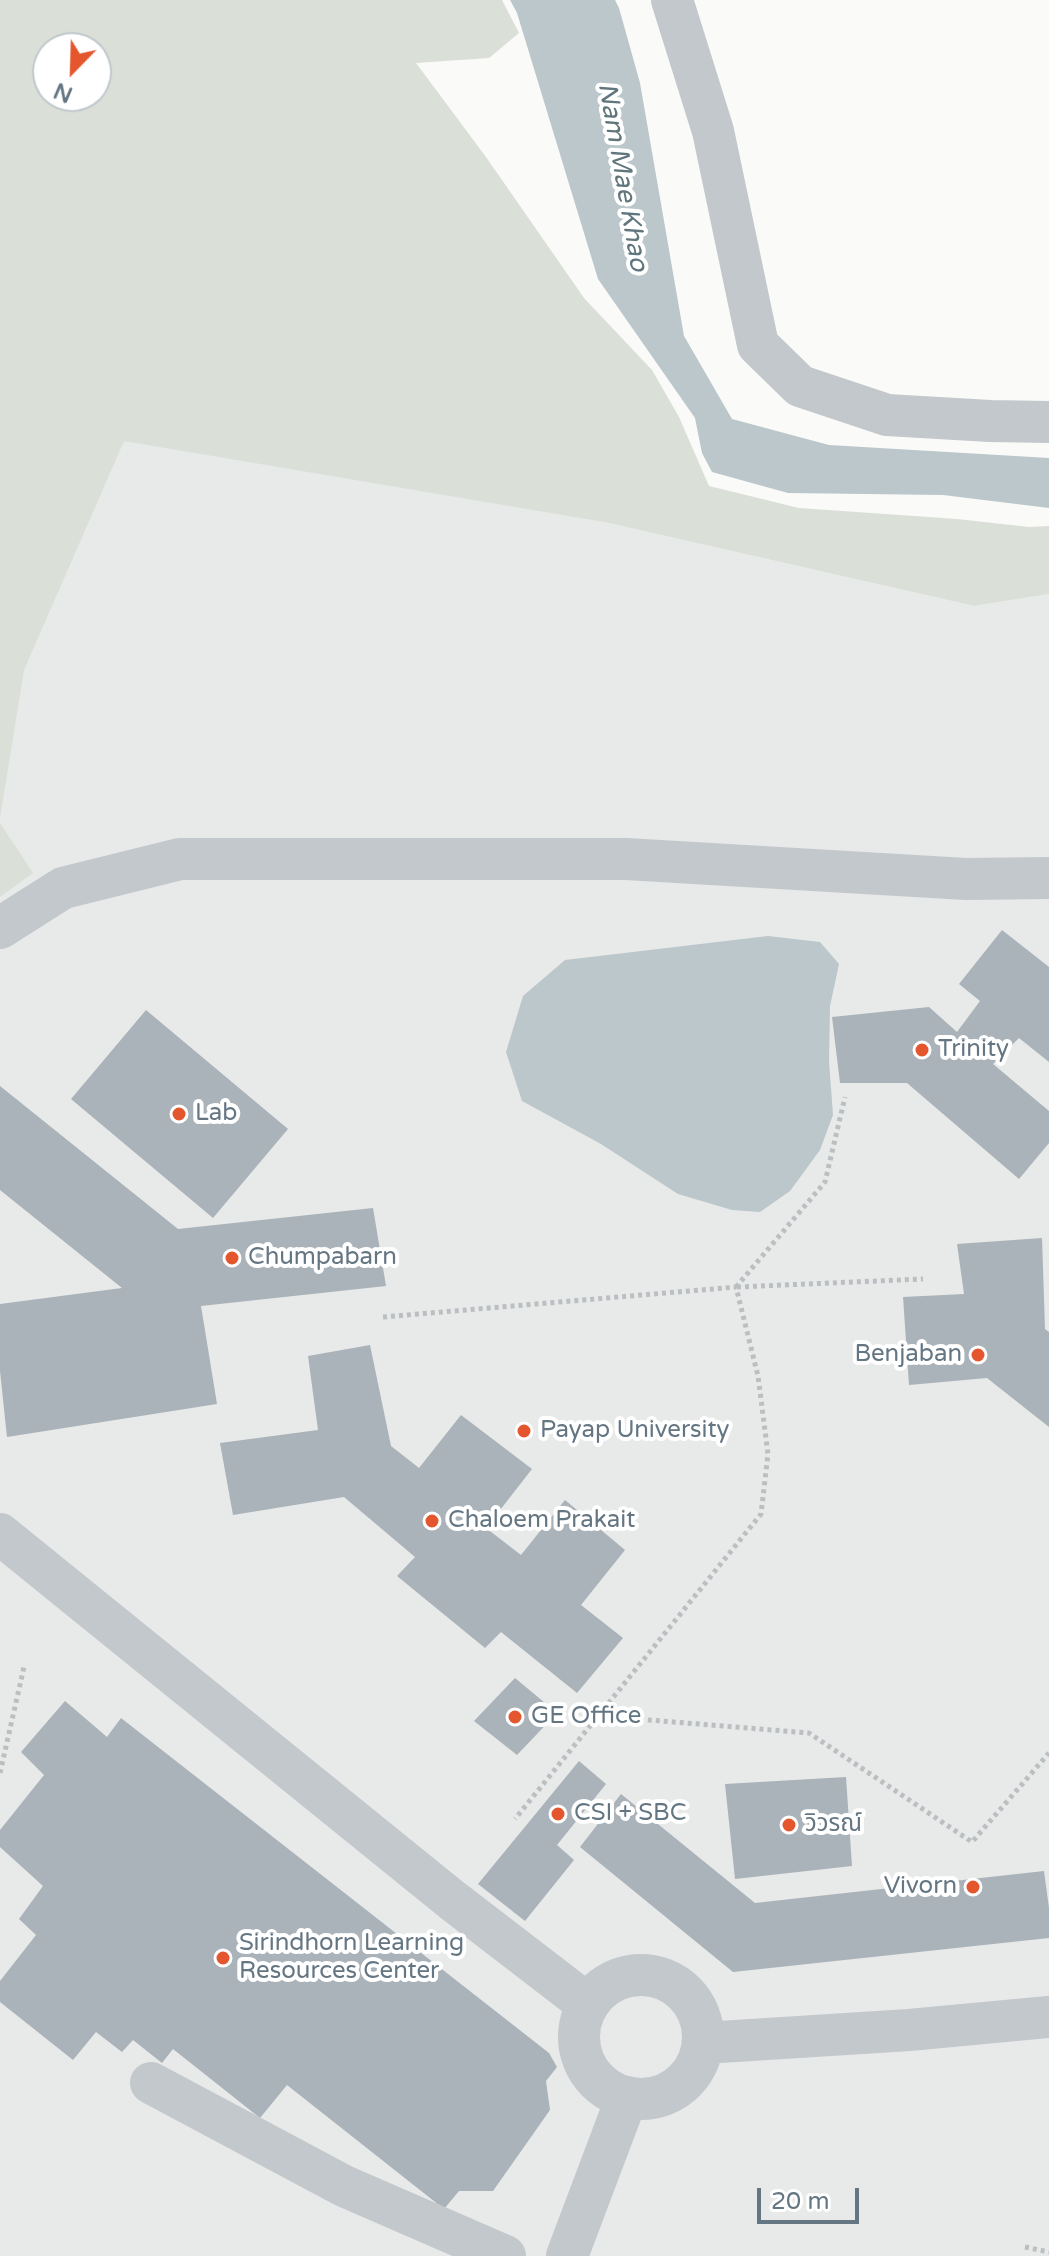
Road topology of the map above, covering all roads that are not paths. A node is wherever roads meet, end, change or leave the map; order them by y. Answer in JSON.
{"nodes":[{"id":1,"x":672,"y":0,"type":"edge"},
{"id":2,"x":1049,"y":422,"type":"edge"},
{"id":3,"x":1049,"y":878,"type":"edge"},
{"id":4,"x":0,"y":928,"type":"edge"},
{"id":5,"x":0,"y":1534,"type":"edge"},
{"id":6,"x":586,"y":2003,"type":"junction"},
{"id":7,"x":1049,"y":2017,"type":"edge"},
{"id":8,"x":704,"y":2043,"type":"junction"},
{"id":9,"x":151,"y":2083,"type":"dead end"},
{"id":10,"x":627,"y":2097,"type":"junction"},
{"id":11,"x":505,"y":2256,"type":"edge"},
{"id":12,"x":567,"y":2256,"type":"edge"}],
"edges":[{"from":1,"to":2,"type":"street"},
{"from":3,"to":4,"type":"street"},
{"from":5,"to":6,"type":"street"},
{"from":6,"to":8,"type":"street"},
{"from":6,"to":10,"type":"street"},
{"from":7,"to":8,"type":"street"},
{"from":8,"to":10,"type":"street"},
{"from":9,"to":11,"type":"street"},
{"from":10,"to":12,"type":"street"}]}
